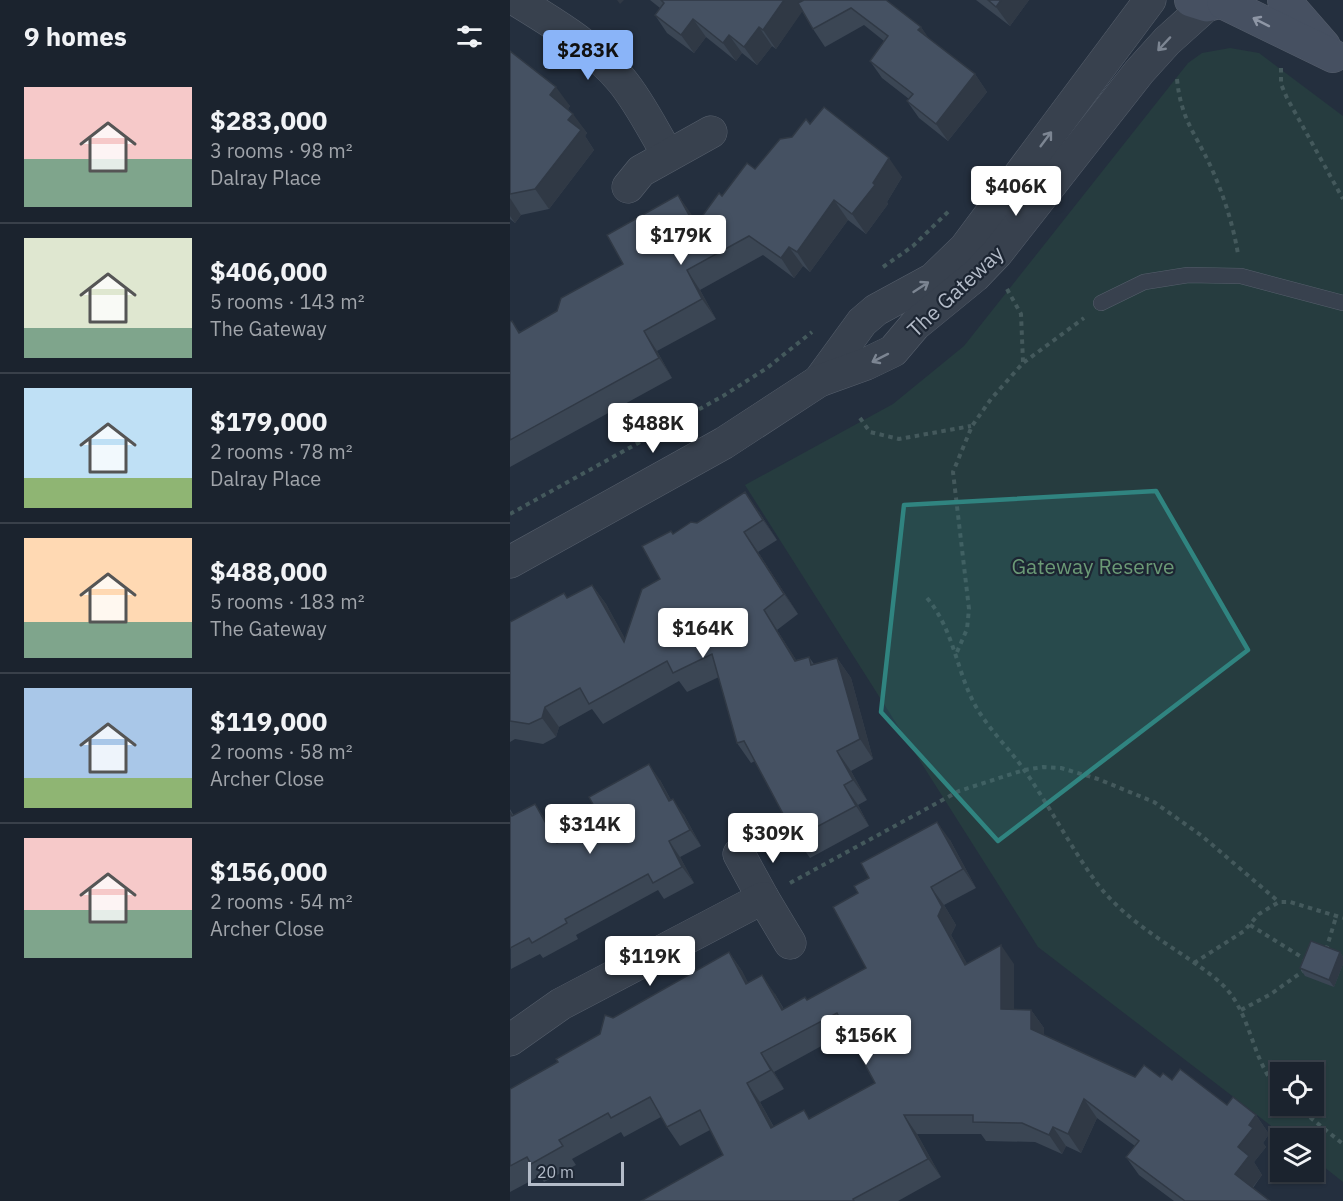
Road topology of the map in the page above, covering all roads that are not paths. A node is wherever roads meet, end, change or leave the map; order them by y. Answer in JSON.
{"nodes":[{"id":1,"x":516,"y":0,"type":"edge"},
{"id":2,"x":1150,"y":0,"type":"edge"},
{"id":3,"x":1284,"y":0,"type":"edge"},
{"id":4,"x":1213,"y":2,"type":"edge"},
{"id":5,"x":1338,"y":59,"type":"edge"},
{"id":6,"x":711,"y":132,"type":"dead end"},
{"id":7,"x":668,"y":155,"type":"junction"},
{"id":8,"x":628,"y":187,"type":"dead end"},
{"id":9,"x":1101,"y":303,"type":"road end"},
{"id":10,"x":1343,"y":303,"type":"edge"},
{"id":11,"x":819,"y":381,"type":"junction"},
{"id":12,"x":510,"y":562,"type":"edge"},
{"id":13,"x":739,"y":854,"type":"dead end"},
{"id":14,"x":763,"y":898,"type":"junction"},
{"id":15,"x":790,"y":944,"type":"dead end"},
{"id":16,"x":510,"y":1040,"type":"edge"}],
"edges":[{"from":1,"to":7,"type":"street"},
{"from":11,"to":2,"type":"street","name":"The Gateway","one_way":true},
{"from":3,"to":5,"type":"street"},
{"from":5,"to":4,"type":"street","one_way":true},
{"from":4,"to":11,"type":"street","name":"The Gateway","one_way":true},
{"from":6,"to":7,"type":"street"},
{"from":7,"to":8,"type":"street"},
{"from":9,"to":10,"type":"lane"},
{"from":11,"to":12,"type":"street","name":"The Gateway"},
{"from":13,"to":14,"type":"street"},
{"from":14,"to":15,"type":"street"},
{"from":14,"to":16,"type":"street"}]}
